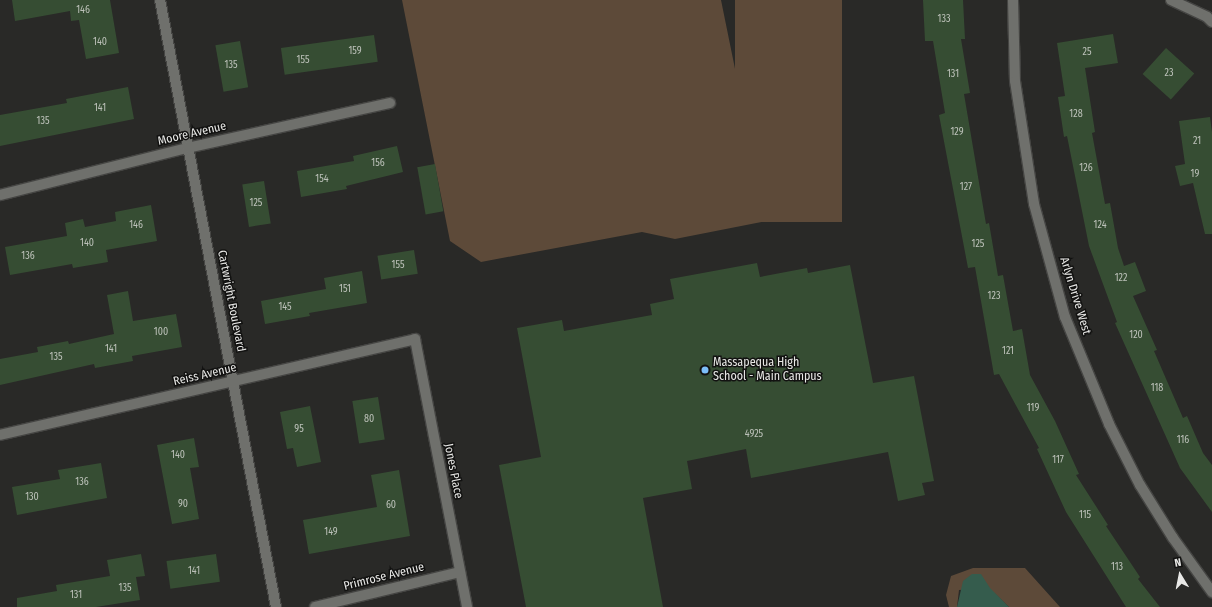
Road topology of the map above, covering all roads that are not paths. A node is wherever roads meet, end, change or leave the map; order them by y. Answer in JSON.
{"nodes":[{"id":1,"x":160,"y":0,"type":"edge"},
{"id":2,"x":1013,"y":0,"type":"edge"},
{"id":3,"x":1171,"y":0,"type":"edge"},
{"id":4,"x":1212,"y":22,"type":"edge"},
{"id":5,"x":390,"y":104,"type":"dead end"},
{"id":6,"x":187,"y":148,"type":"junction"},
{"id":7,"x":0,"y":195,"type":"edge"},
{"id":8,"x":415,"y":339,"type":"joint"},
{"id":9,"x":233,"y":381,"type":"junction"},
{"id":10,"x":0,"y":435,"type":"edge"},
{"id":11,"x":460,"y":572,"type":"junction"},
{"id":12,"x":1212,"y":592,"type":"edge"},
{"id":13,"x":276,"y":607,"type":"edge"},
{"id":14,"x":315,"y":607,"type":"edge"},
{"id":15,"x":467,"y":607,"type":"edge"}],
"edges":[{"from":1,"to":6,"type":"street","name":"Cartwright Boulevard"},
{"from":2,"to":12,"type":"street","name":"Arlyn Drive West"},
{"from":3,"to":4,"type":"street"},
{"from":5,"to":6,"type":"street","name":"Moore Avenue"},
{"from":6,"to":7,"type":"street","name":"Moore Avenue"},
{"from":6,"to":9,"type":"street","name":"Cartwright Boulevard"},
{"from":8,"to":9,"type":"street","name":"Reiss Avenue"},
{"from":8,"to":11,"type":"street","name":"Jones Place"},
{"from":9,"to":10,"type":"street","name":"Reiss Avenue"},
{"from":9,"to":13,"type":"street","name":"Cartwright Boulevard"},
{"from":11,"to":14,"type":"street","name":"Primrose Avenue"},
{"from":11,"to":15,"type":"street","name":"Jones Place"}]}
